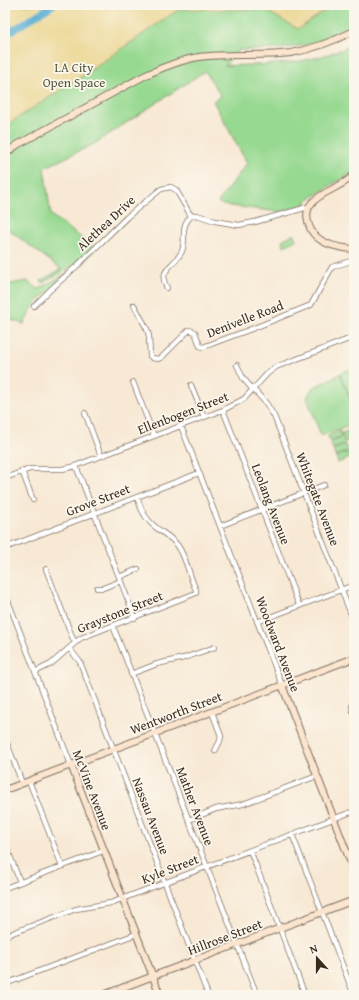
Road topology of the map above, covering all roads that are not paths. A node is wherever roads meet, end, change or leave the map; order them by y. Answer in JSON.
{"nodes":[{"id":1,"x":354,"y":31,"type":"edge"},
{"id":2,"x":5,"y":154,"type":"edge"},
{"id":3,"x":354,"y":175,"type":"edge"},
{"id":4,"x":308,"y":207,"type":"junction"},
{"id":5,"x":191,"y":216,"type":"junction"},
{"id":6,"x":354,"y":249,"type":"edge"},
{"id":7,"x":354,"y":260,"type":"edge"},
{"id":8,"x":167,"y":288,"type":"dead end"},
{"id":9,"x":134,"y":305,"type":"dead end"},
{"id":10,"x":34,"y":306,"type":"dead end"},
{"id":11,"x":354,"y":337,"type":"edge"},
{"id":12,"x":237,"y":365,"type":"dead end"},
{"id":13,"x":133,"y":382,"type":"dead end"},
{"id":14,"x":191,"y":385,"type":"dead end"},
{"id":15,"x":254,"y":390,"type":"junction"},
{"id":16,"x":223,"y":410,"type":"junction"},
{"id":17,"x":85,"y":413,"type":"dead end"},
{"id":18,"x":204,"y":417,"type":"junction"},
{"id":19,"x":181,"y":426,"type":"junction"},
{"id":20,"x":154,"y":436,"type":"junction"},
{"id":21,"x":101,"y":456,"type":"junction"},
{"id":22,"x":76,"y":466,"type":"junction"},
{"id":23,"x":22,"y":472,"type":"junction"},
{"id":24,"x":199,"y":473,"type":"junction"},
{"id":25,"x":5,"y":478,"type":"edge"},
{"id":26,"x":324,"y":486,"type":"dead end"},
{"id":27,"x":304,"y":493,"type":"junction"},
{"id":28,"x":137,"y":497,"type":"junction"},
{"id":29,"x":33,"y":500,"type":"dead end"},
{"id":30,"x":262,"y":509,"type":"junction"},
{"id":31,"x":94,"y":514,"type":"junction"},
{"id":32,"x":220,"y":526,"type":"junction"},
{"id":33,"x":5,"y":548,"type":"edge"},
{"id":34,"x":46,"y":569,"type":"dead end"},
{"id":35,"x":138,"y":569,"type":"dead end"},
{"id":36,"x":120,"y":579,"type":"junction"},
{"id":37,"x":354,"y":585,"type":"edge"},
{"id":38,"x":97,"y":588,"type":"dead end"},
{"id":39,"x":341,"y":589,"type":"junction"},
{"id":40,"x":5,"y":593,"type":"edge"},
{"id":41,"x":299,"y":605,"type":"junction"},
{"id":42,"x":135,"y":618,"type":"junction"},
{"id":43,"x":257,"y":622,"type":"junction"},
{"id":44,"x":354,"y":622,"type":"edge"},
{"id":45,"x":112,"y":626,"type":"junction"},
{"id":46,"x":76,"y":642,"type":"junction"},
{"id":47,"x":215,"y":646,"type":"dead end"},
{"id":48,"x":69,"y":648,"type":"junction"},
{"id":49,"x":354,"y":658,"type":"edge"},
{"id":50,"x":35,"y":672,"type":"junction"},
{"id":51,"x":131,"y":674,"type":"junction"},
{"id":52,"x":282,"y":685,"type":"junction"},
{"id":53,"x":353,"y":702,"type":"edge"},
{"id":54,"x":212,"y":712,"type":"junction"},
{"id":55,"x":354,"y":714,"type":"edge"},
{"id":56,"x":155,"y":733,"type":"junction"},
{"id":57,"x":5,"y":738,"type":"edge"},
{"id":58,"x":113,"y":749,"type":"junction"},
{"id":59,"x":215,"y":751,"type":"dead end"},
{"id":60,"x":71,"y":765,"type":"junction"},
{"id":61,"x":317,"y":776,"type":"junction"},
{"id":62,"x":29,"y":781,"type":"junction"},
{"id":63,"x":22,"y":783,"type":"junction"},
{"id":64,"x":5,"y":790,"type":"edge"},
{"id":65,"x":354,"y":811,"type":"edge"},
{"id":66,"x":334,"y":818,"type":"junction"},
{"id":67,"x":189,"y":820,"type":"junction"},
{"id":68,"x":292,"y":834,"type":"junction"},
{"id":69,"x":5,"y":843,"type":"edge"},
{"id":70,"x":250,"y":850,"type":"junction"},
{"id":71,"x":104,"y":851,"type":"junction"},
{"id":72,"x":62,"y":866,"type":"junction"},
{"id":73,"x":207,"y":866,"type":"junction"},
{"id":74,"x":354,"y":871,"type":"edge"},
{"id":75,"x":20,"y":882,"type":"junction"},
{"id":76,"x":165,"y":883,"type":"junction"},
{"id":77,"x":5,"y":888,"type":"edge"},
{"id":78,"x":122,"y":899,"type":"junction"},
{"id":79,"x":354,"y":900,"type":"edge"},
{"id":80,"x":322,"y":912,"type":"junction"},
{"id":81,"x":280,"y":928,"type":"junction"},
{"id":82,"x":136,"y":934,"type":"junction"},
{"id":83,"x":5,"y":936,"type":"edge"},
{"id":84,"x":237,"y":944,"type":"junction"},
{"id":85,"x":195,"y":960,"type":"junction"},
{"id":86,"x":152,"y":976,"type":"junction"},
{"id":87,"x":5,"y":984,"type":"edge"},
{"id":88,"x":103,"y":995,"type":"edge"},
{"id":89,"x":160,"y":995,"type":"edge"},
{"id":90,"x":208,"y":995,"type":"edge"},
{"id":91,"x":257,"y":995,"type":"edge"},
{"id":92,"x":306,"y":995,"type":"edge"},
{"id":93,"x":354,"y":995,"type":"edge"}],
"edges":[{"from":1,"to":2,"type":"street"},
{"from":3,"to":4,"type":"street"},
{"from":4,"to":5,"type":"street"},
{"from":4,"to":6,"type":"street"},
{"from":5,"to":8,"type":"street"},
{"from":5,"to":10,"type":"street","name":"Alethea Drive"},
{"from":7,"to":9,"type":"street","name":"Denivelle Road"},
{"from":11,"to":15,"type":"street","name":"Ellenbogen Street"},
{"from":12,"to":15,"type":"street","name":"Whitegate Avenue"},
{"from":13,"to":20,"type":"street"},
{"from":14,"to":18,"type":"street"},
{"from":15,"to":16,"type":"street","name":"Ellenbogen Street"},
{"from":15,"to":27,"type":"street","name":"Whitegate Avenue"},
{"from":16,"to":18,"type":"street","name":"Ellenbogen Street"},
{"from":16,"to":30,"type":"street","name":"Leolang Avenue"},
{"from":17,"to":21,"type":"street"},
{"from":18,"to":19,"type":"street","name":"Ellenbogen Street"},
{"from":19,"to":20,"type":"street","name":"Ellenbogen Street"},
{"from":19,"to":24,"type":"street","name":"Woodward Avenue"},
{"from":20,"to":21,"type":"street","name":"Ellenbogen Street"},
{"from":21,"to":22,"type":"street","name":"Ellenbogen Street"},
{"from":22,"to":23,"type":"street","name":"Ellenbogen Street"},
{"from":22,"to":31,"type":"street"},
{"from":23,"to":25,"type":"street","name":"Ellenbogen Street"},
{"from":23,"to":29,"type":"street"},
{"from":24,"to":28,"type":"street","name":"Grove Street"},
{"from":24,"to":32,"type":"street","name":"Woodward Avenue"},
{"from":26,"to":27,"type":"street"},
{"from":27,"to":30,"type":"street"},
{"from":27,"to":39,"type":"street","name":"Whitegate Avenue"},
{"from":28,"to":31,"type":"street","name":"Grove Street"},
{"from":28,"to":42,"type":"street","name":"Graystone Street"},
{"from":30,"to":32,"type":"street"},
{"from":30,"to":41,"type":"street","name":"Leolang Avenue"},
{"from":31,"to":33,"type":"street","name":"Grove Street"},
{"from":31,"to":36,"type":"street"},
{"from":32,"to":43,"type":"street","name":"Woodward Avenue"},
{"from":34,"to":46,"type":"street"},
{"from":35,"to":36,"type":"street"},
{"from":36,"to":38,"type":"street"},
{"from":36,"to":42,"type":"street"},
{"from":37,"to":39,"type":"street"},
{"from":39,"to":41,"type":"street"},
{"from":39,"to":44,"type":"street","name":"Whitegate Avenue"},
{"from":40,"to":50,"type":"street","name":"McVine Avenue"},
{"from":41,"to":43,"type":"street"},
{"from":42,"to":45,"type":"street","name":"Graystone Street"},
{"from":43,"to":52,"type":"street","name":"Woodward Avenue"},
{"from":45,"to":46,"type":"street","name":"Graystone Street"},
{"from":45,"to":51,"type":"street","name":"Mather Avenue"},
{"from":46,"to":48,"type":"street","name":"Graystone Street"},
{"from":47,"to":51,"type":"street"},
{"from":48,"to":50,"type":"street","name":"Graystone Street"},
{"from":48,"to":58,"type":"street","name":"Nassau Avenue"},
{"from":49,"to":52,"type":"street","name":"Wentworth Street"},
{"from":50,"to":60,"type":"street","name":"McVine Avenue"},
{"from":51,"to":56,"type":"street","name":"Mather Avenue"},
{"from":52,"to":54,"type":"street","name":"Wentworth Street"},
{"from":52,"to":61,"type":"street","name":"Woodward Avenue"},
{"from":53,"to":55,"type":"street"},
{"from":54,"to":56,"type":"street","name":"Wentworth Street"},
{"from":54,"to":59,"type":"street"},
{"from":56,"to":58,"type":"street","name":"Wentworth Street"},
{"from":56,"to":67,"type":"street","name":"Mather Avenue"},
{"from":57,"to":63,"type":"street"},
{"from":58,"to":60,"type":"street","name":"Wentworth Street"},
{"from":58,"to":76,"type":"street","name":"Nassau Avenue"},
{"from":60,"to":62,"type":"street","name":"Wentworth Street"},
{"from":60,"to":71,"type":"street","name":"McVine Avenue"},
{"from":61,"to":66,"type":"street","name":"Woodward Avenue"},
{"from":61,"to":67,"type":"street"},
{"from":62,"to":63,"type":"street","name":"Wentworth Street"},
{"from":62,"to":72,"type":"street"},
{"from":63,"to":64,"type":"street","name":"Wentworth Street"},
{"from":65,"to":66,"type":"street","name":"Kyle Street"},
{"from":66,"to":68,"type":"street","name":"Kyle Street"},
{"from":66,"to":74,"type":"street","name":"Woodward Avenue"},
{"from":67,"to":73,"type":"street","name":"Mather Avenue"},
{"from":68,"to":70,"type":"street","name":"Kyle Street"},
{"from":68,"to":80,"type":"street"},
{"from":69,"to":75,"type":"street"},
{"from":70,"to":73,"type":"street","name":"Kyle Street"},
{"from":70,"to":81,"type":"street"},
{"from":71,"to":72,"type":"street"},
{"from":71,"to":78,"type":"street","name":"McVine Avenue"},
{"from":72,"to":75,"type":"street"},
{"from":73,"to":76,"type":"street","name":"Kyle Street"},
{"from":73,"to":84,"type":"street","name":"Mather Avenue"},
{"from":75,"to":77,"type":"street"},
{"from":76,"to":78,"type":"street","name":"Kyle Street"},
{"from":76,"to":85,"type":"street","name":"Nassau Avenue"},
{"from":78,"to":82,"type":"street","name":"McVine Avenue"},
{"from":78,"to":83,"type":"street","name":"Kyle Street"},
{"from":79,"to":80,"type":"street","name":"Hillrose Street"},
{"from":80,"to":81,"type":"street","name":"Hillrose Street"},
{"from":80,"to":93,"type":"street"},
{"from":81,"to":84,"type":"street","name":"Hillrose Street"},
{"from":81,"to":92,"type":"street"},
{"from":82,"to":86,"type":"street","name":"McVine Avenue"},
{"from":82,"to":87,"type":"street"},
{"from":84,"to":85,"type":"street","name":"Hillrose Street"},
{"from":84,"to":91,"type":"street","name":"Mather Avenue"},
{"from":85,"to":86,"type":"street","name":"Hillrose Street"},
{"from":85,"to":90,"type":"street","name":"Nassau Avenue"},
{"from":86,"to":88,"type":"street","name":"Hillrose Street"},
{"from":86,"to":89,"type":"street","name":"McVine Avenue"}]}
